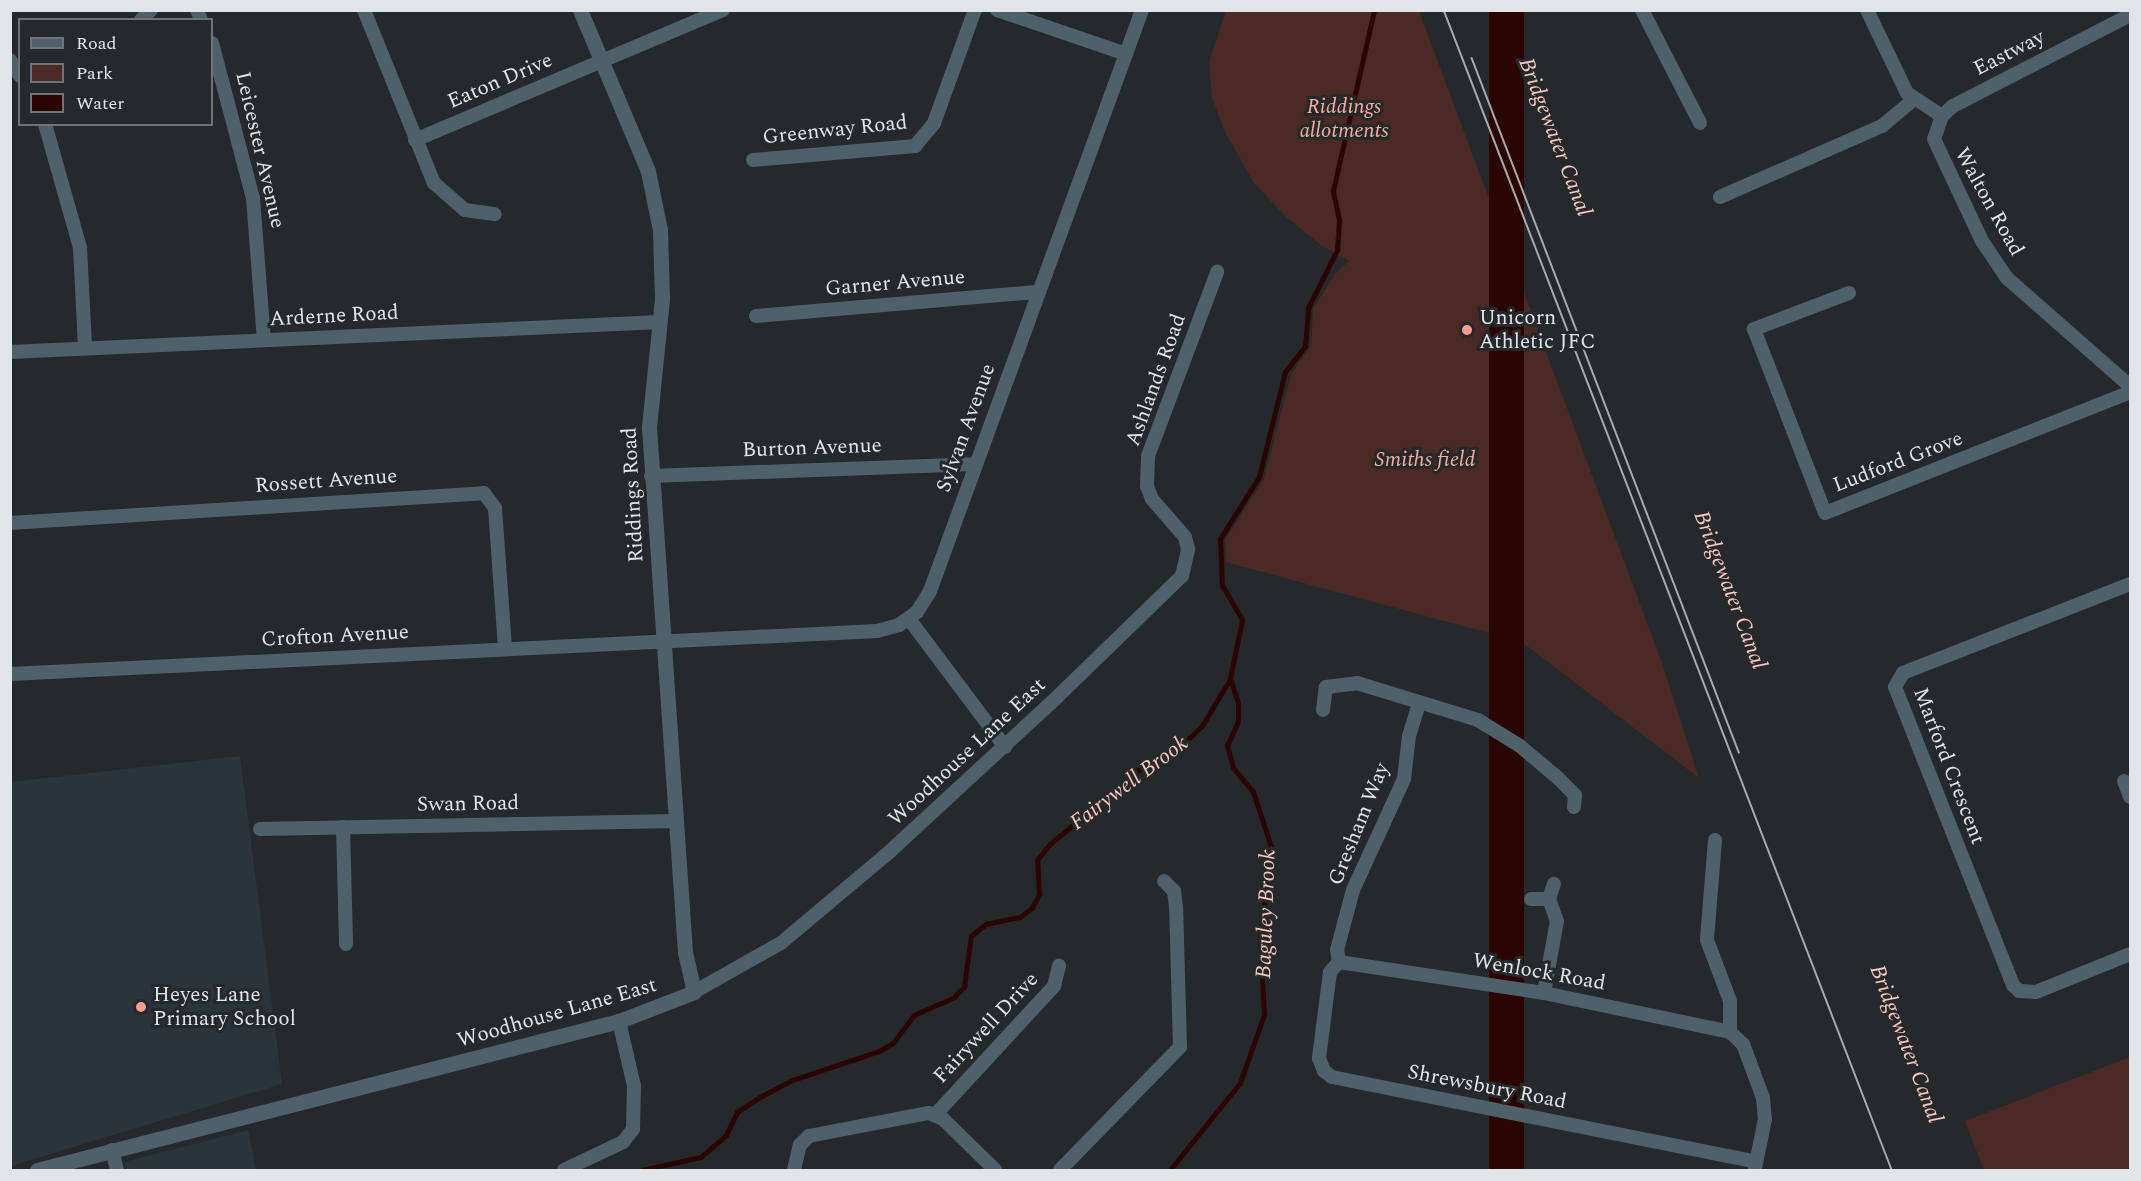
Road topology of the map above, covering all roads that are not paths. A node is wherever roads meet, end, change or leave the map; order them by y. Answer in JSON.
{"nodes":[{"id":1,"x":364,"y":10,"type":"edge"},
{"id":2,"x":580,"y":10,"type":"edge"},
{"id":3,"x":723,"y":10,"type":"edge"},
{"id":4,"x":975,"y":10,"type":"edge"},
{"id":5,"x":997,"y":10,"type":"edge"},
{"id":6,"x":1142,"y":10,"type":"edge"},
{"id":7,"x":1642,"y":10,"type":"edge"},
{"id":8,"x":1867,"y":10,"type":"edge"},
{"id":9,"x":2130,"y":15,"type":"edge"},
{"id":10,"x":213,"y":47,"type":"edge"},
{"id":11,"x":1126,"y":54,"type":"junction"},
{"id":12,"x":10,"y":60,"type":"edge"},
{"id":13,"x":602,"y":61,"type":"junction"},
{"id":14,"x":18,"y":73,"type":"edge"},
{"id":15,"x":1913,"y":100,"type":"junction"},
{"id":16,"x":1942,"y":116,"type":"junction"},
{"id":17,"x":1700,"y":123,"type":"dead end"},
{"id":18,"x":46,"y":126,"type":"edge"},
{"id":19,"x":415,"y":140,"type":"junction"},
{"id":20,"x":753,"y":159,"type":"dead end"},
{"id":21,"x":1720,"y":197,"type":"dead end"},
{"id":22,"x":495,"y":214,"type":"dead end"},
{"id":23,"x":1217,"y":272,"type":"dead end"},
{"id":24,"x":1037,"y":292,"type":"junction"},
{"id":25,"x":1849,"y":293,"type":"dead end"},
{"id":26,"x":756,"y":316,"type":"dead end"},
{"id":27,"x":660,"y":322,"type":"junction"},
{"id":28,"x":264,"y":340,"type":"junction"},
{"id":29,"x":85,"y":348,"type":"junction"},
{"id":30,"x":10,"y":352,"type":"edge"},
{"id":31,"x":2130,"y":386,"type":"edge"},
{"id":32,"x":2130,"y":392,"type":"edge"},
{"id":33,"x":975,"y":464,"type":"junction"},
{"id":34,"x":651,"y":476,"type":"junction"},
{"id":35,"x":10,"y":523,"type":"edge"},
{"id":36,"x":1186,"y":562,"type":"joint"},
{"id":37,"x":2130,"y":584,"type":"edge"},
{"id":38,"x":909,"y":619,"type":"junction"},
{"id":39,"x":662,"y":640,"type":"junction"},
{"id":40,"x":505,"y":648,"type":"junction"},
{"id":41,"x":10,"y":674,"type":"edge"},
{"id":42,"x":1419,"y":703,"type":"junction"},
{"id":43,"x":1323,"y":711,"type":"dead end"},
{"id":44,"x":1005,"y":747,"type":"junction"},
{"id":45,"x":2124,"y":781,"type":"dead end"},
{"id":46,"x":2130,"y":797,"type":"edge"},
{"id":47,"x":1579,"y":799,"type":"dead end"},
{"id":48,"x":676,"y":820,"type":"junction"},
{"id":49,"x":343,"y":827,"type":"junction"},
{"id":50,"x":260,"y":829,"type":"dead end"},
{"id":51,"x":1715,"y":840,"type":"dead end"},
{"id":52,"x":1164,"y":881,"type":"dead end"},
{"id":53,"x":1554,"y":884,"type":"dead end"},
{"id":54,"x":1531,"y":899,"type":"dead end"},
{"id":55,"x":1549,"y":899,"type":"junction"},
{"id":56,"x":346,"y":944,"type":"dead end"},
{"id":57,"x":2130,"y":954,"type":"edge"},
{"id":58,"x":1339,"y":962,"type":"junction"},
{"id":59,"x":1059,"y":966,"type":"dead end"},
{"id":60,"x":694,"y":992,"type":"junction"},
{"id":61,"x":1544,"y":993,"type":"junction"},
{"id":62,"x":619,"y":1021,"type":"junction"},
{"id":63,"x":1730,"y":1032,"type":"junction"},
{"id":64,"x":935,"y":1115,"type":"junction"},
{"id":65,"x":112,"y":1150,"type":"junction"},
{"id":66,"x":1756,"y":1166,"type":"edge"},
{"id":67,"x":37,"y":1170,"type":"edge"},
{"id":68,"x":117,"y":1170,"type":"edge"},
{"id":69,"x":564,"y":1170,"type":"edge"},
{"id":70,"x":794,"y":1170,"type":"edge"},
{"id":71,"x":995,"y":1170,"type":"edge"},
{"id":72,"x":1060,"y":1170,"type":"edge"}],
"edges":[{"from":1,"to":19,"type":"street"},
{"from":2,"to":13,"type":"street","name":"Riddings Road"},
{"from":3,"to":13,"type":"street","name":"Eaton Drive"},
{"from":4,"to":20,"type":"street","name":"Greenway Road"},
{"from":5,"to":11,"type":"street"},
{"from":6,"to":11,"type":"street","name":"Sylvan Avenue"},
{"from":7,"to":17,"type":"street"},
{"from":8,"to":15,"type":"street"},
{"from":9,"to":16,"type":"street","name":"Eastway"},
{"from":10,"to":28,"type":"street","name":"Leicester Avenue"},
{"from":11,"to":24,"type":"street","name":"Sylvan Avenue"},
{"from":12,"to":14,"type":"street"},
{"from":13,"to":19,"type":"street","name":"Eaton Drive"},
{"from":13,"to":27,"type":"street","name":"Riddings Road"},
{"from":15,"to":16,"type":"street"},
{"from":15,"to":21,"type":"street"},
{"from":16,"to":31,"type":"street","name":"Walton Road"},
{"from":18,"to":29,"type":"street"},
{"from":19,"to":22,"type":"street"},
{"from":23,"to":36,"type":"street","name":"Ashlands Road"},
{"from":24,"to":26,"type":"street","name":"Garner Avenue"},
{"from":24,"to":33,"type":"street","name":"Sylvan Avenue"},
{"from":25,"to":32,"type":"street","name":"Ludford Grove"},
{"from":27,"to":28,"type":"street","name":"Arderne Road"},
{"from":27,"to":34,"type":"street","name":"Riddings Road"},
{"from":28,"to":29,"type":"street","name":"Arderne Road"},
{"from":29,"to":30,"type":"street","name":"Arderne Road"},
{"from":33,"to":34,"type":"street","name":"Burton Avenue"},
{"from":33,"to":38,"type":"street","name":"Sylvan Avenue"},
{"from":34,"to":39,"type":"street","name":"Riddings Road"},
{"from":35,"to":40,"type":"street","name":"Rossett Avenue"},
{"from":36,"to":44,"type":"street","name":"Woodhouse Lane East"},
{"from":37,"to":57,"type":"street","name":"Marford Crescent"},
{"from":38,"to":39,"type":"street"},
{"from":38,"to":44,"type":"street"},
{"from":39,"to":40,"type":"street","name":"Crofton Avenue"},
{"from":39,"to":48,"type":"street","name":"Riddings Road"},
{"from":40,"to":41,"type":"street","name":"Crofton Avenue"},
{"from":42,"to":43,"type":"street"},
{"from":42,"to":47,"type":"street"},
{"from":42,"to":58,"type":"street","name":"Gresham Way"},
{"from":44,"to":60,"type":"street","name":"Woodhouse Lane East"},
{"from":45,"to":46,"type":"street"},
{"from":48,"to":49,"type":"street","name":"Swan Road"},
{"from":48,"to":60,"type":"street","name":"Riddings Road"},
{"from":49,"to":50,"type":"street","name":"Swan Road"},
{"from":49,"to":56,"type":"street"},
{"from":51,"to":63,"type":"street"},
{"from":52,"to":72,"type":"street"},
{"from":53,"to":55,"type":"street"},
{"from":54,"to":55,"type":"street"},
{"from":55,"to":61,"type":"street"},
{"from":58,"to":61,"type":"street","name":"Wenlock Road"},
{"from":58,"to":66,"type":"street","name":"Shrewsbury Road"},
{"from":59,"to":64,"type":"street","name":"Fairywell Drive"},
{"from":60,"to":62,"type":"street","name":"Woodhouse Lane East"},
{"from":61,"to":63,"type":"street","name":"Wenlock Road"},
{"from":62,"to":65,"type":"street","name":"Woodhouse Lane East"},
{"from":62,"to":69,"type":"street"},
{"from":63,"to":66,"type":"street"},
{"from":64,"to":70,"type":"street"},
{"from":64,"to":71,"type":"street"},
{"from":65,"to":67,"type":"street","name":"Woodhouse Lane East"},
{"from":65,"to":68,"type":"street"}]}
